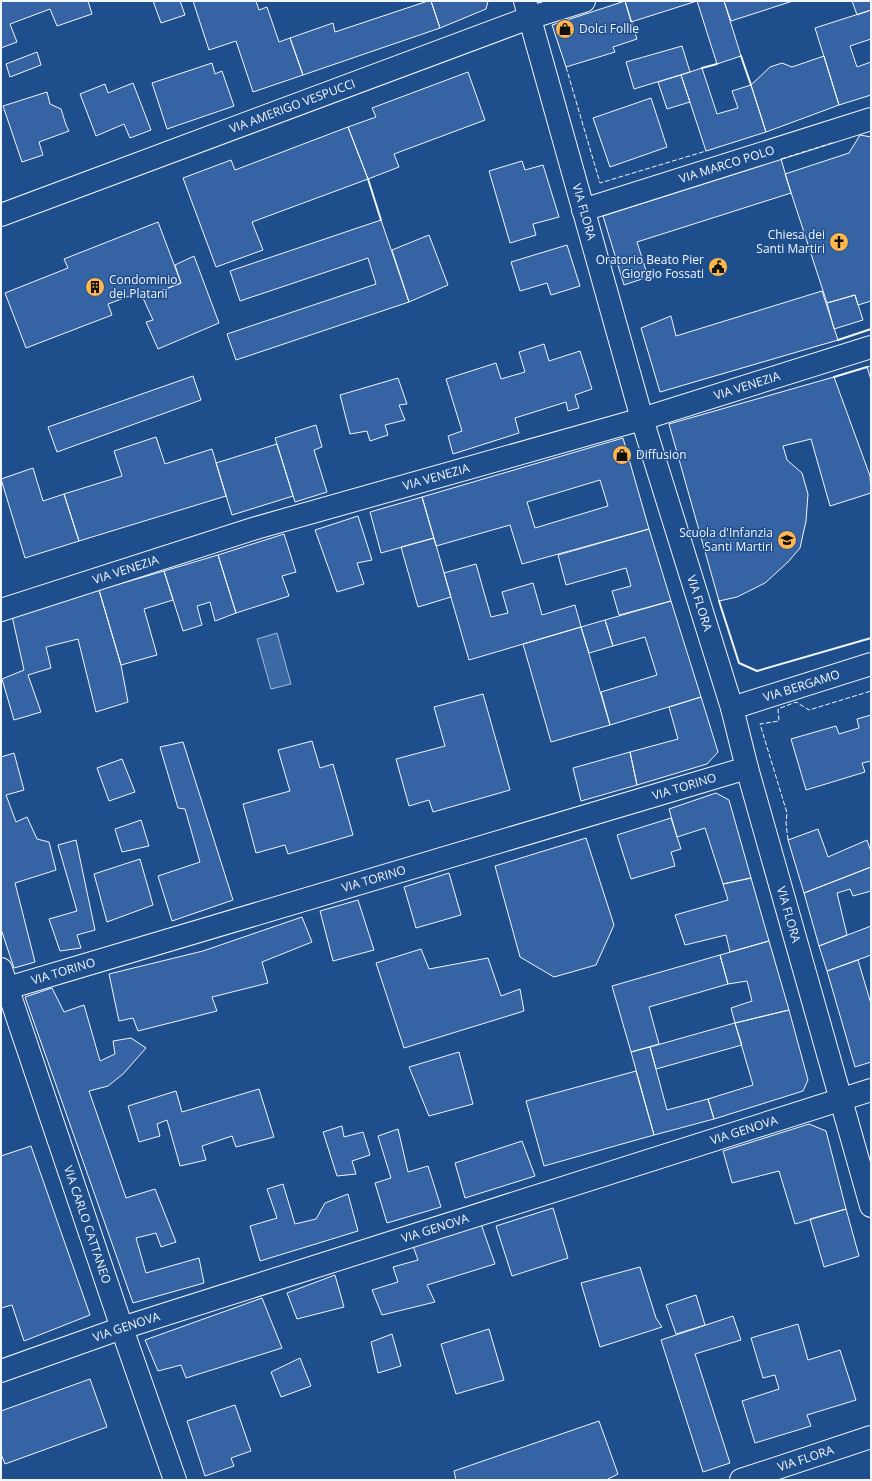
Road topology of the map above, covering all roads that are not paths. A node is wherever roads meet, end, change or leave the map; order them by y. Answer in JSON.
{"nodes":[{"id":1,"x":584,"y":1,"type":"edge"},
{"id":2,"x":527,"y":10,"type":"edge"},
{"id":3,"x":871,"y":119,"type":"edge"},
{"id":4,"x":583,"y":210,"type":"junction"},
{"id":5,"x":1,"y":215,"type":"edge"},
{"id":6,"x":871,"y":347,"type":"edge"},
{"id":7,"x":642,"y":419,"type":"junction"},
{"id":8,"x":1,"y":610,"type":"edge"},
{"id":9,"x":871,"y":664,"type":"edge"},
{"id":10,"x":732,"y":708,"type":"junction"},
{"id":11,"x":748,"y":768,"type":"junction"},
{"id":12,"x":3,"y":982,"type":"edge"},
{"id":13,"x":871,"y":1090,"type":"edge"},
{"id":14,"x":842,"y":1098,"type":"junction"},
{"id":15,"x":871,"y":1206,"type":"edge"},
{"id":16,"x":122,"y":1328,"type":"junction"},
{"id":17,"x":1,"y":1371,"type":"edge"},
{"id":18,"x":871,"y":1437,"type":"edge"},
{"id":19,"x":175,"y":1480,"type":"edge"},
{"id":20,"x":741,"y":1480,"type":"edge"}],
"edges":[{"from":1,"to":2,"type":"street","name":"VIA AMERIGO VESPUCCI"},
{"from":2,"to":4,"type":"street","name":"VIA FLORA"},
{"from":2,"to":5,"type":"street","name":"VIA AMERIGO VESPUCCI"},
{"from":3,"to":4,"type":"street","name":"VIA MARCO POLO"},
{"from":4,"to":7,"type":"street","name":"VIA FLORA"},
{"from":6,"to":7,"type":"street","name":"VIA VENEZIA"},
{"from":7,"to":8,"type":"street","name":"VIA VENEZIA"},
{"from":7,"to":10,"type":"street","name":"VIA FLORA"},
{"from":9,"to":10,"type":"street","name":"VIA BERGAMO"},
{"from":10,"to":11,"type":"street","name":"VIA FLORA"},
{"from":11,"to":12,"type":"street","name":"VIA TORINO"},
{"from":11,"to":14,"type":"street","name":"VIA FLORA"},
{"from":12,"to":16,"type":"street","name":"VIA CARLO CATTANEO"},
{"from":13,"to":14,"type":"street","name":"VIA GENOVA"},
{"from":14,"to":15,"type":"street","name":"VIA FLORA"},
{"from":14,"to":16,"type":"street","name":"VIA GENOVA"},
{"from":16,"to":17,"type":"street","name":"VIA GENOVA"},
{"from":16,"to":19,"type":"street","name":"VIA CARLO CATTANEO"},
{"from":18,"to":20,"type":"street","name":"VIA FLORA"}]}
